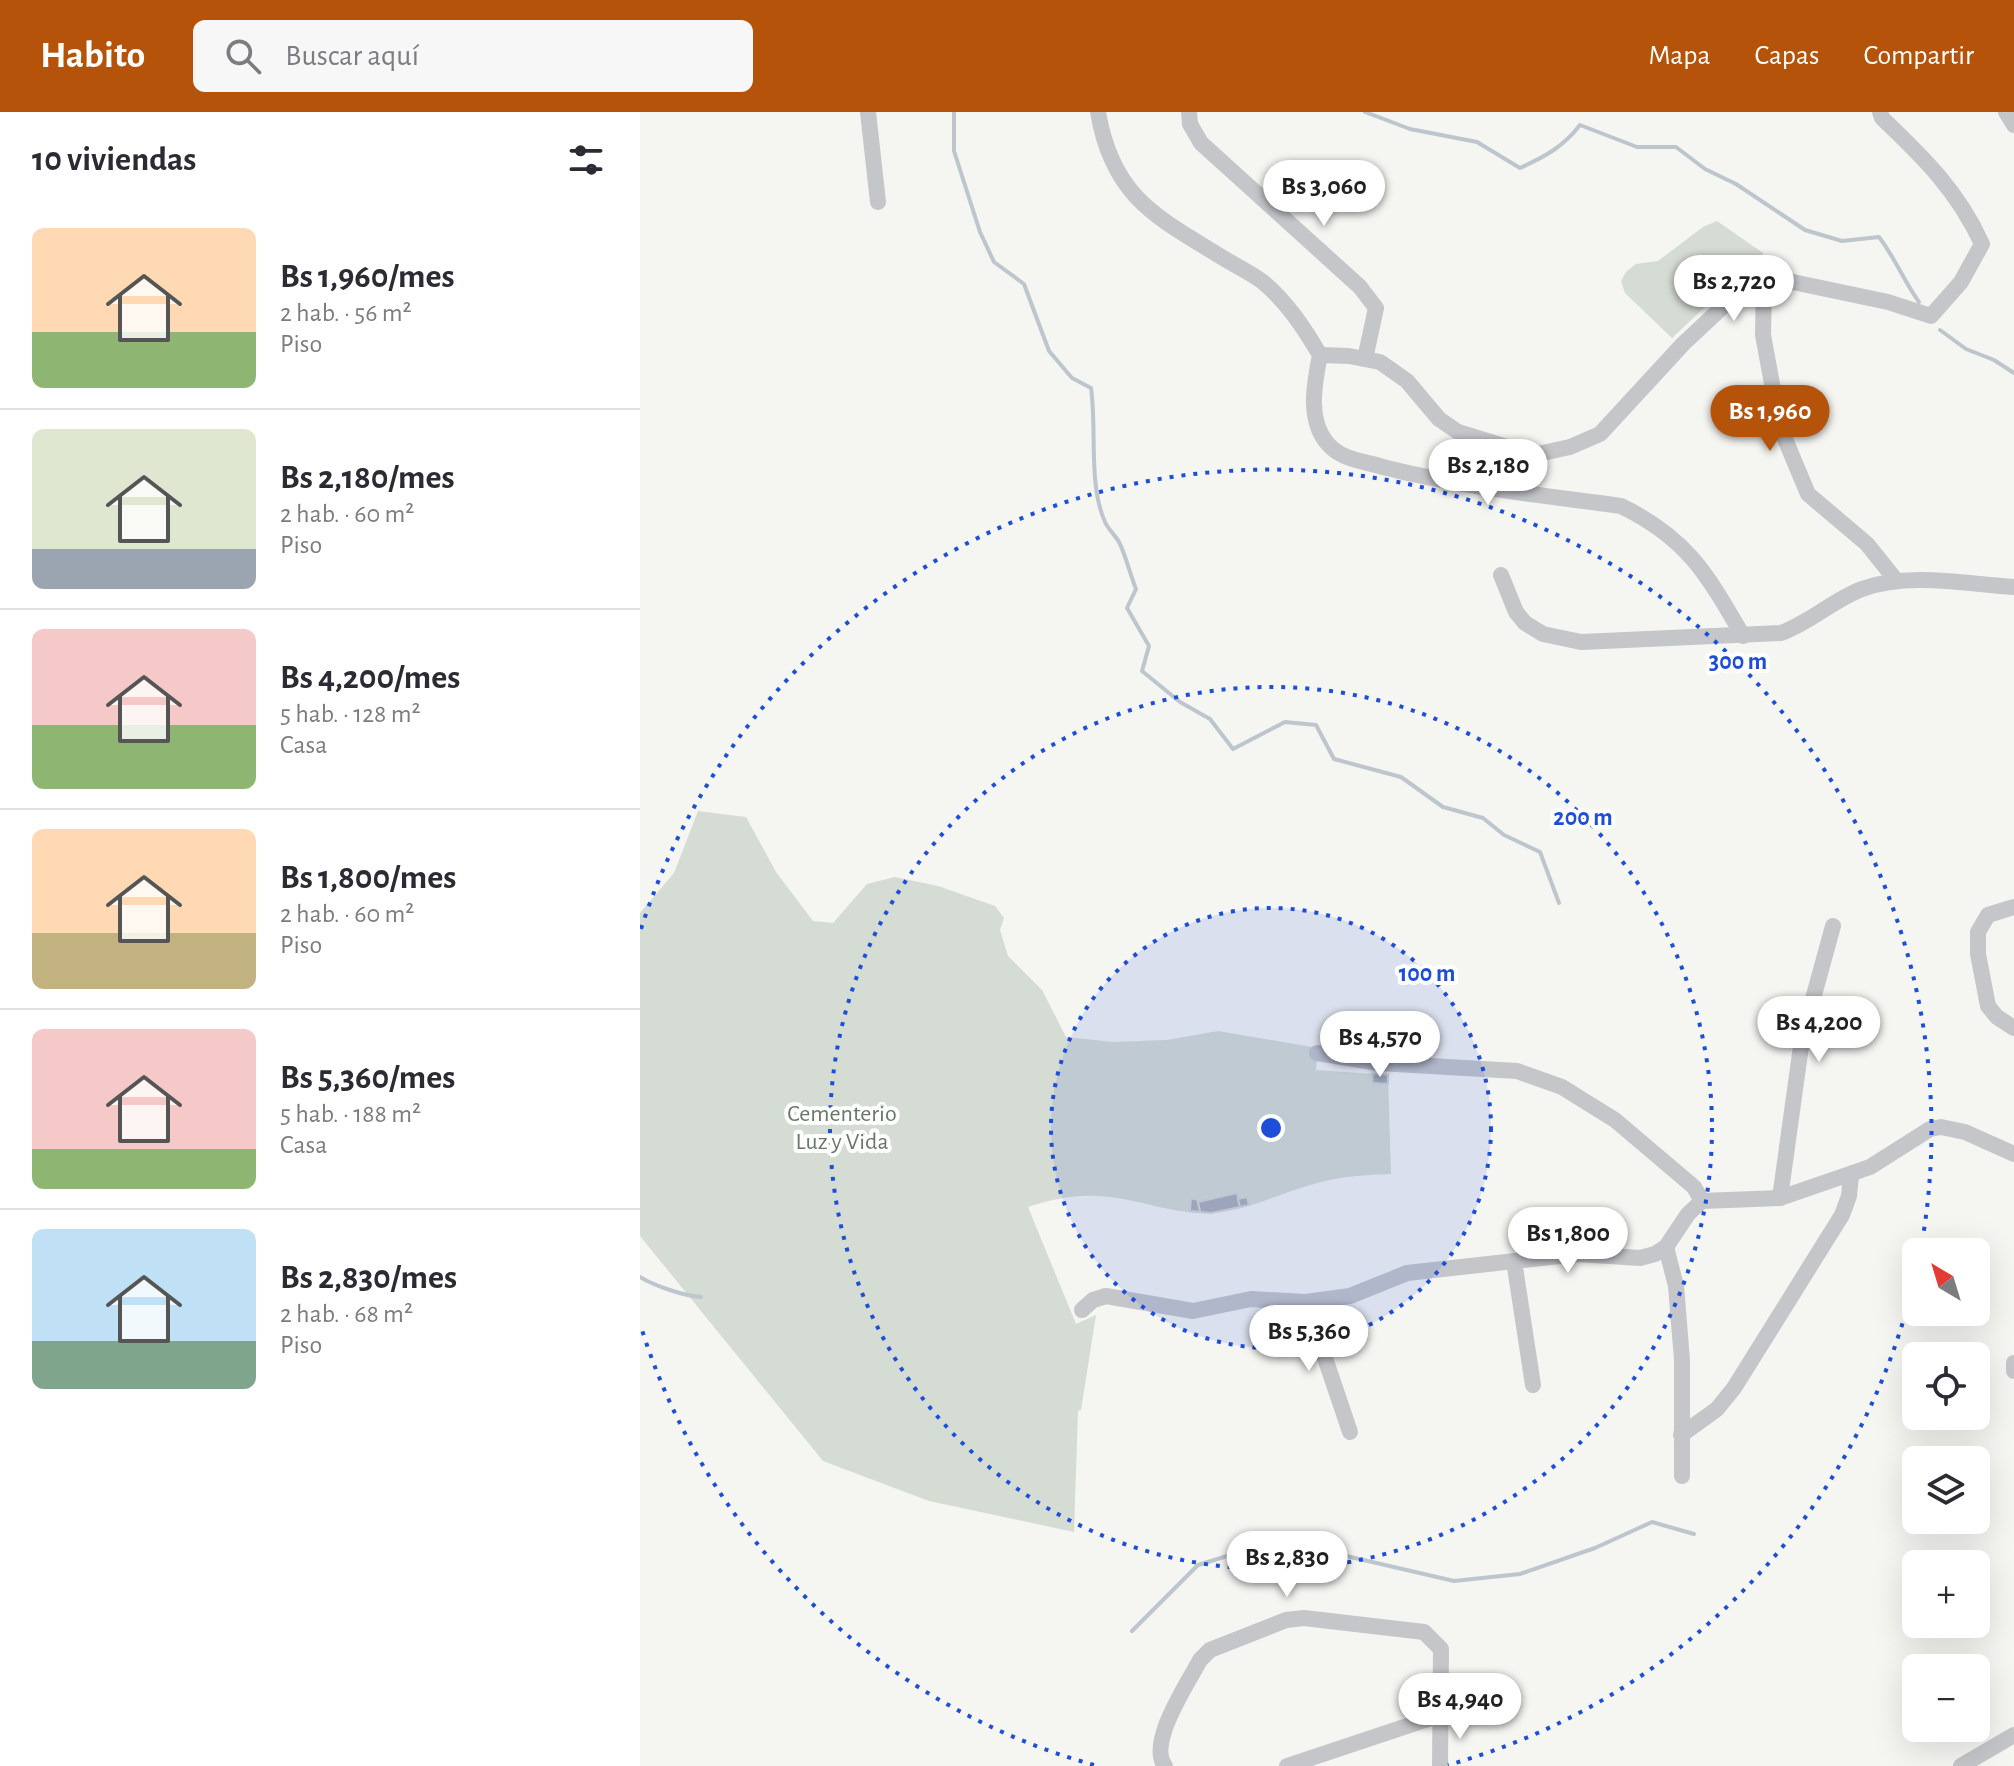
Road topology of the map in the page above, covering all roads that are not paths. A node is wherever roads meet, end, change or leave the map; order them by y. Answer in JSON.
{"nodes":[{"id":1,"x":868,"y":112,"type":"edge"},
{"id":2,"x":1098,"y":112,"type":"edge"},
{"id":3,"x":1189,"y":112,"type":"edge"},
{"id":4,"x":1880,"y":112,"type":"edge"},
{"id":5,"x":2006,"y":112,"type":"edge"},
{"id":6,"x":2014,"y":125,"type":"edge"},
{"id":7,"x":878,"y":202,"type":"dead end"},
{"id":8,"x":1764,"y":276,"type":"junction"},
{"id":9,"x":1320,"y":355,"type":"junction"},
{"id":10,"x":1365,"y":359,"type":"junction"},
{"id":11,"x":1501,"y":575,"type":"dead end"},
{"id":12,"x":1895,"y":579,"type":"junction"},
{"id":13,"x":2014,"y":587,"type":"edge"},
{"id":14,"x":1743,"y":636,"type":"junction"},
{"id":15,"x":2014,"y":907,"type":"edge"},
{"id":16,"x":1833,"y":926,"type":"dead end"},
{"id":17,"x":2014,"y":1028,"type":"edge"},
{"id":18,"x":1317,"y":1053,"type":"dead end"},
{"id":19,"x":2014,"y":1154,"type":"edge"},
{"id":20,"x":1851,"y":1176,"type":"junction"},
{"id":21,"x":1780,"y":1198,"type":"junction"},
{"id":22,"x":1702,"y":1201,"type":"junction"},
{"id":23,"x":1666,"y":1247,"type":"junction"},
{"id":24,"x":1514,"y":1261,"type":"junction"},
{"id":25,"x":1306,"y":1302,"type":"junction"},
{"id":26,"x":1082,"y":1310,"type":"dead end"},
{"id":27,"x":2014,"y":1363,"type":"edge"},
{"id":28,"x":2014,"y":1371,"type":"edge"},
{"id":29,"x":1533,"y":1385,"type":"dead end"},
{"id":30,"x":1350,"y":1432,"type":"dead end"},
{"id":31,"x":1681,"y":1435,"type":"junction"},
{"id":32,"x":1682,"y":1476,"type":"dead end"},
{"id":33,"x":1440,"y":1715,"type":"junction"},
{"id":34,"x":2014,"y":1735,"type":"edge"},
{"id":35,"x":1165,"y":1766,"type":"edge"},
{"id":36,"x":1287,"y":1766,"type":"edge"},
{"id":37,"x":1440,"y":1766,"type":"edge"},
{"id":38,"x":1961,"y":1766,"type":"edge"}],
"edges":[{"from":1,"to":7,"type":"street"},
{"from":2,"to":9,"type":"street"},
{"from":3,"to":10,"type":"street"},
{"from":4,"to":8,"type":"street"},
{"from":5,"to":6,"type":"street"},
{"from":8,"to":10,"type":"street"},
{"from":8,"to":12,"type":"street"},
{"from":9,"to":10,"type":"street"},
{"from":9,"to":14,"type":"street"},
{"from":11,"to":14,"type":"street"},
{"from":12,"to":13,"type":"street"},
{"from":12,"to":14,"type":"street"},
{"from":15,"to":17,"type":"street"},
{"from":16,"to":21,"type":"street"},
{"from":18,"to":22,"type":"street"},
{"from":19,"to":20,"type":"street"},
{"from":20,"to":21,"type":"street"},
{"from":20,"to":31,"type":"street"},
{"from":21,"to":22,"type":"street"},
{"from":22,"to":23,"type":"street"},
{"from":23,"to":24,"type":"street"},
{"from":23,"to":31,"type":"street"},
{"from":24,"to":25,"type":"street"},
{"from":24,"to":29,"type":"street"},
{"from":25,"to":26,"type":"street"},
{"from":25,"to":30,"type":"street"},
{"from":27,"to":28,"type":"street"},
{"from":31,"to":32,"type":"street"},
{"from":33,"to":35,"type":"street"},
{"from":33,"to":36,"type":"street"},
{"from":33,"to":37,"type":"street"},
{"from":34,"to":38,"type":"street"}]}
